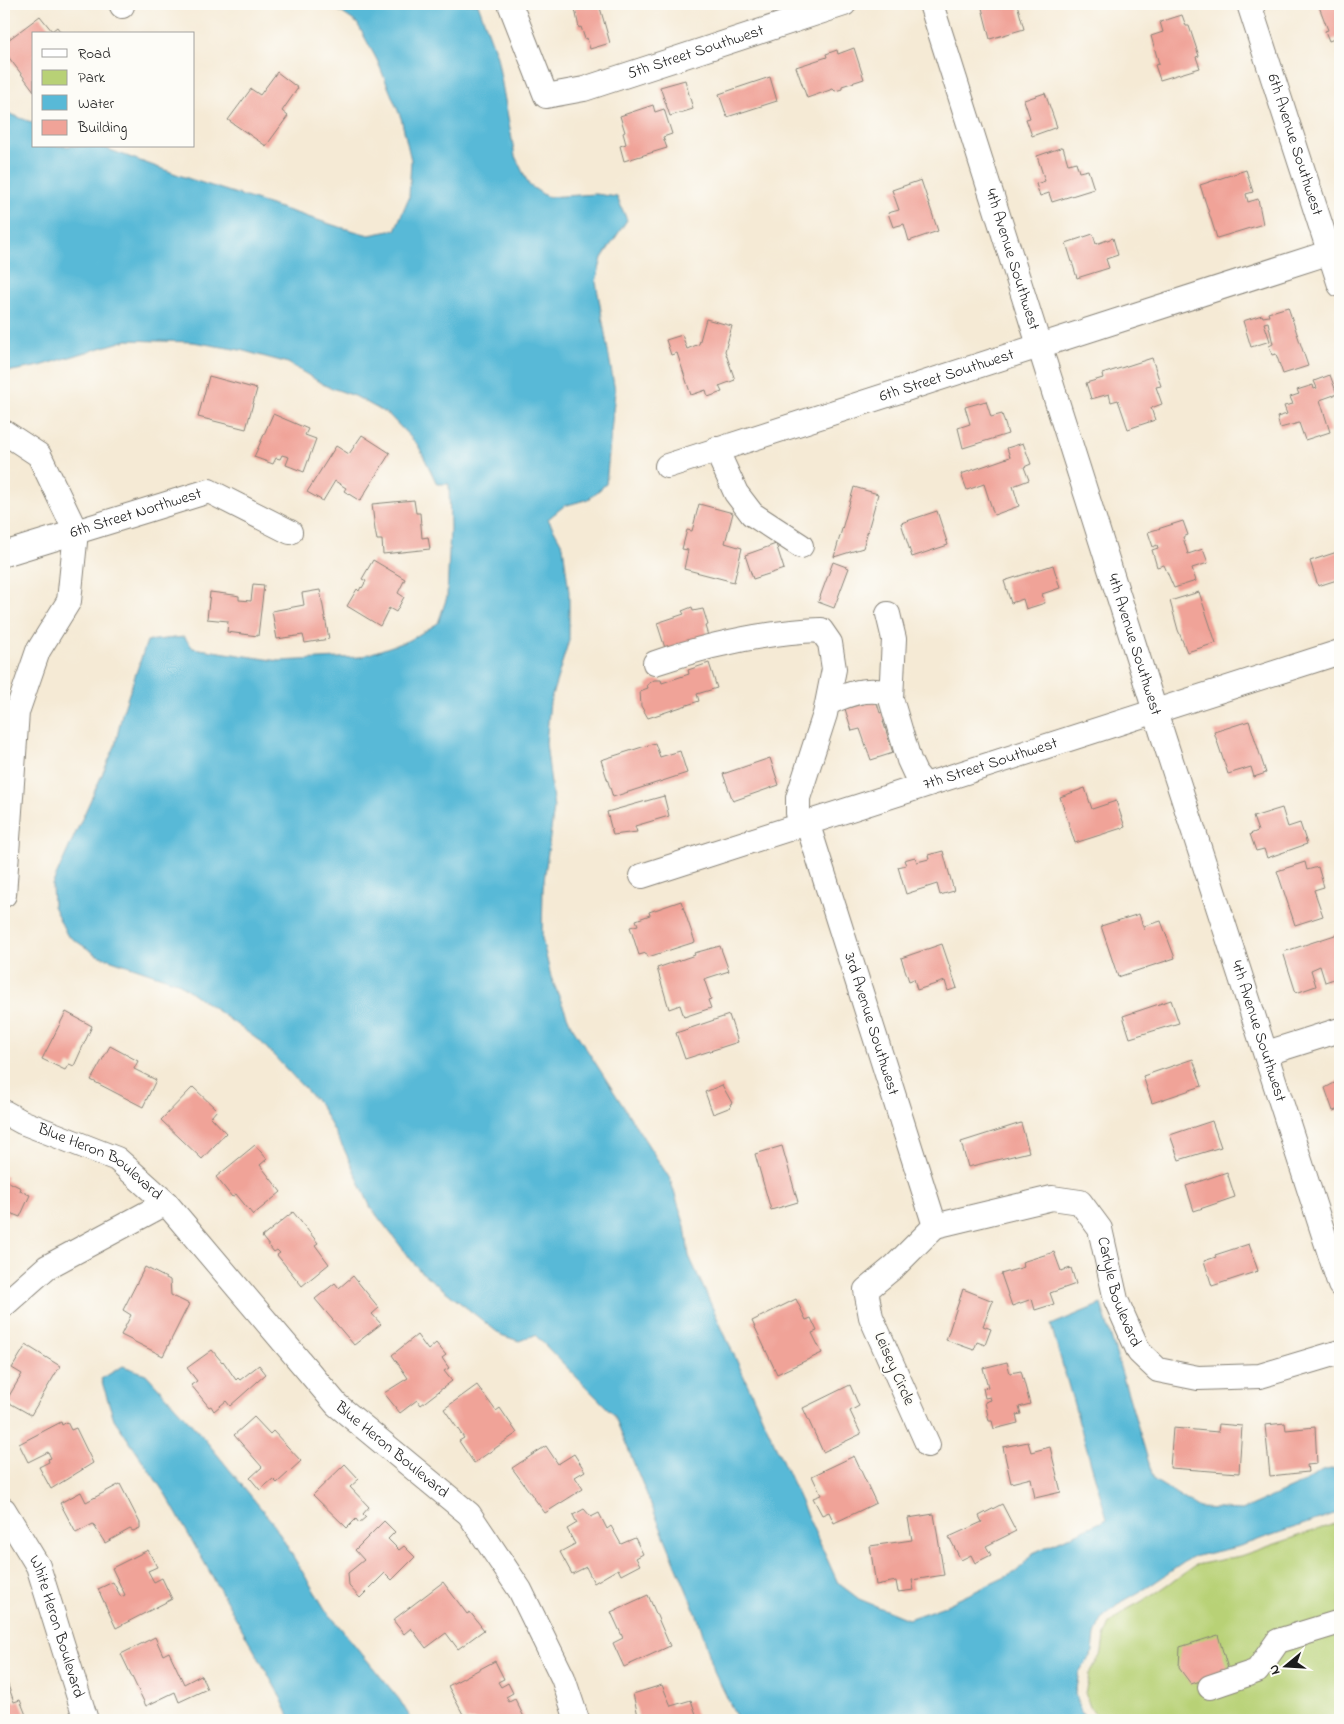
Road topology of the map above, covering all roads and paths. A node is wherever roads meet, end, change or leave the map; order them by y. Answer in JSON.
{"nodes":[{"id":1,"x":510,"y":4,"type":"edge"},
{"id":2,"x":844,"y":4,"type":"edge"},
{"id":3,"x":931,"y":4,"type":"edge"},
{"id":4,"x":1249,"y":4,"type":"edge"},
{"id":5,"x":1335,"y":250,"type":"edge"},
{"id":6,"x":1340,"y":285,"type":"edge"},
{"id":7,"x":1040,"y":345,"type":"junction"},
{"id":8,"x":4,"y":432,"type":"edge"},
{"id":9,"x":716,"y":450,"type":"junction"},
{"id":10,"x":667,"y":466,"type":"dead end"},
{"id":11,"x":76,"y":532,"type":"junction"},
{"id":12,"x":290,"y":532,"type":"dead end"},
{"id":13,"x":800,"y":546,"type":"dead end"},
{"id":14,"x":4,"y":554,"type":"edge"},
{"id":15,"x":888,"y":614,"type":"dead end"},
{"id":16,"x":1340,"y":652,"type":"edge"},
{"id":17,"x":655,"y":663,"type":"dead end"},
{"id":18,"x":891,"y":692,"type":"junction"},
{"id":19,"x":828,"y":703,"type":"junction"},
{"id":20,"x":1155,"y":711,"type":"junction"},
{"id":21,"x":924,"y":784,"type":"junction"},
{"id":22,"x":804,"y":823,"type":"junction"},
{"id":23,"x":642,"y":876,"type":"dead end"},
{"id":24,"x":4,"y":894,"type":"edge"},
{"id":25,"x":1340,"y":1030,"type":"edge"},
{"id":26,"x":1267,"y":1054,"type":"junction"},
{"id":27,"x":4,"y":1112,"type":"edge"},
{"id":28,"x":166,"y":1203,"type":"junction"},
{"id":29,"x":935,"y":1226,"type":"junction"},
{"id":30,"x":1340,"y":1285,"type":"edge"},
{"id":31,"x":4,"y":1304,"type":"edge"},
{"id":32,"x":1340,"y":1352,"type":"edge"},
{"id":33,"x":928,"y":1445,"type":"dead end"},
{"id":34,"x":4,"y":1510,"type":"edge"},
{"id":35,"x":1340,"y":1622,"type":"edge"},
{"id":36,"x":1210,"y":1687,"type":"dead end"},
{"id":37,"x":86,"y":1720,"type":"edge"},
{"id":38,"x":577,"y":1720,"type":"edge"}],
"edges":[{"from":1,"to":2,"type":"street","name":"5th Street Southwest"},
{"from":3,"to":7,"type":"street","name":"4th Avenue Southwest"},
{"from":4,"to":5,"type":"street","name":"6th Avenue Southwest"},
{"from":5,"to":6,"type":"street","name":"6th Avenue Southwest"},
{"from":5,"to":7,"type":"street","name":"6th Street Southwest"},
{"from":7,"to":9,"type":"street","name":"6th Street Southwest"},
{"from":7,"to":20,"type":"street","name":"4th Avenue Southwest"},
{"from":8,"to":11,"type":"street"},
{"from":9,"to":10,"type":"street","name":"6th Street Southwest"},
{"from":9,"to":13,"type":"street"},
{"from":11,"to":12,"type":"street","name":"6th Street Northwest"},
{"from":11,"to":14,"type":"street","name":"6th Street Northwest"},
{"from":11,"to":24,"type":"street"},
{"from":15,"to":18,"type":"street"},
{"from":16,"to":20,"type":"street","name":"7th Street Southwest"},
{"from":17,"to":19,"type":"street","name":"3rd Avenue Southwest"},
{"from":18,"to":19,"type":"street"},
{"from":18,"to":21,"type":"street"},
{"from":19,"to":22,"type":"street","name":"3rd Avenue Southwest"},
{"from":20,"to":21,"type":"street","name":"7th Street Southwest"},
{"from":20,"to":26,"type":"street","name":"4th Avenue Southwest"},
{"from":21,"to":22,"type":"street","name":"7th Street Southwest"},
{"from":22,"to":23,"type":"street","name":"7th Street Southwest"},
{"from":22,"to":29,"type":"street","name":"3rd Avenue Southwest"},
{"from":25,"to":26,"type":"street"},
{"from":26,"to":30,"type":"street","name":"4th Avenue Southwest"},
{"from":27,"to":28,"type":"street","name":"Blue Heron Boulevard"},
{"from":28,"to":31,"type":"street","name":"Blue Heron Boulevard"},
{"from":28,"to":38,"type":"street","name":"Blue Heron Boulevard"},
{"from":29,"to":32,"type":"street","name":"Carlyle Boulevard"},
{"from":29,"to":33,"type":"street","name":"Leisey Circle"},
{"from":34,"to":37,"type":"street","name":"White Heron Boulevard"},
{"from":35,"to":36,"type":"street"}]}
